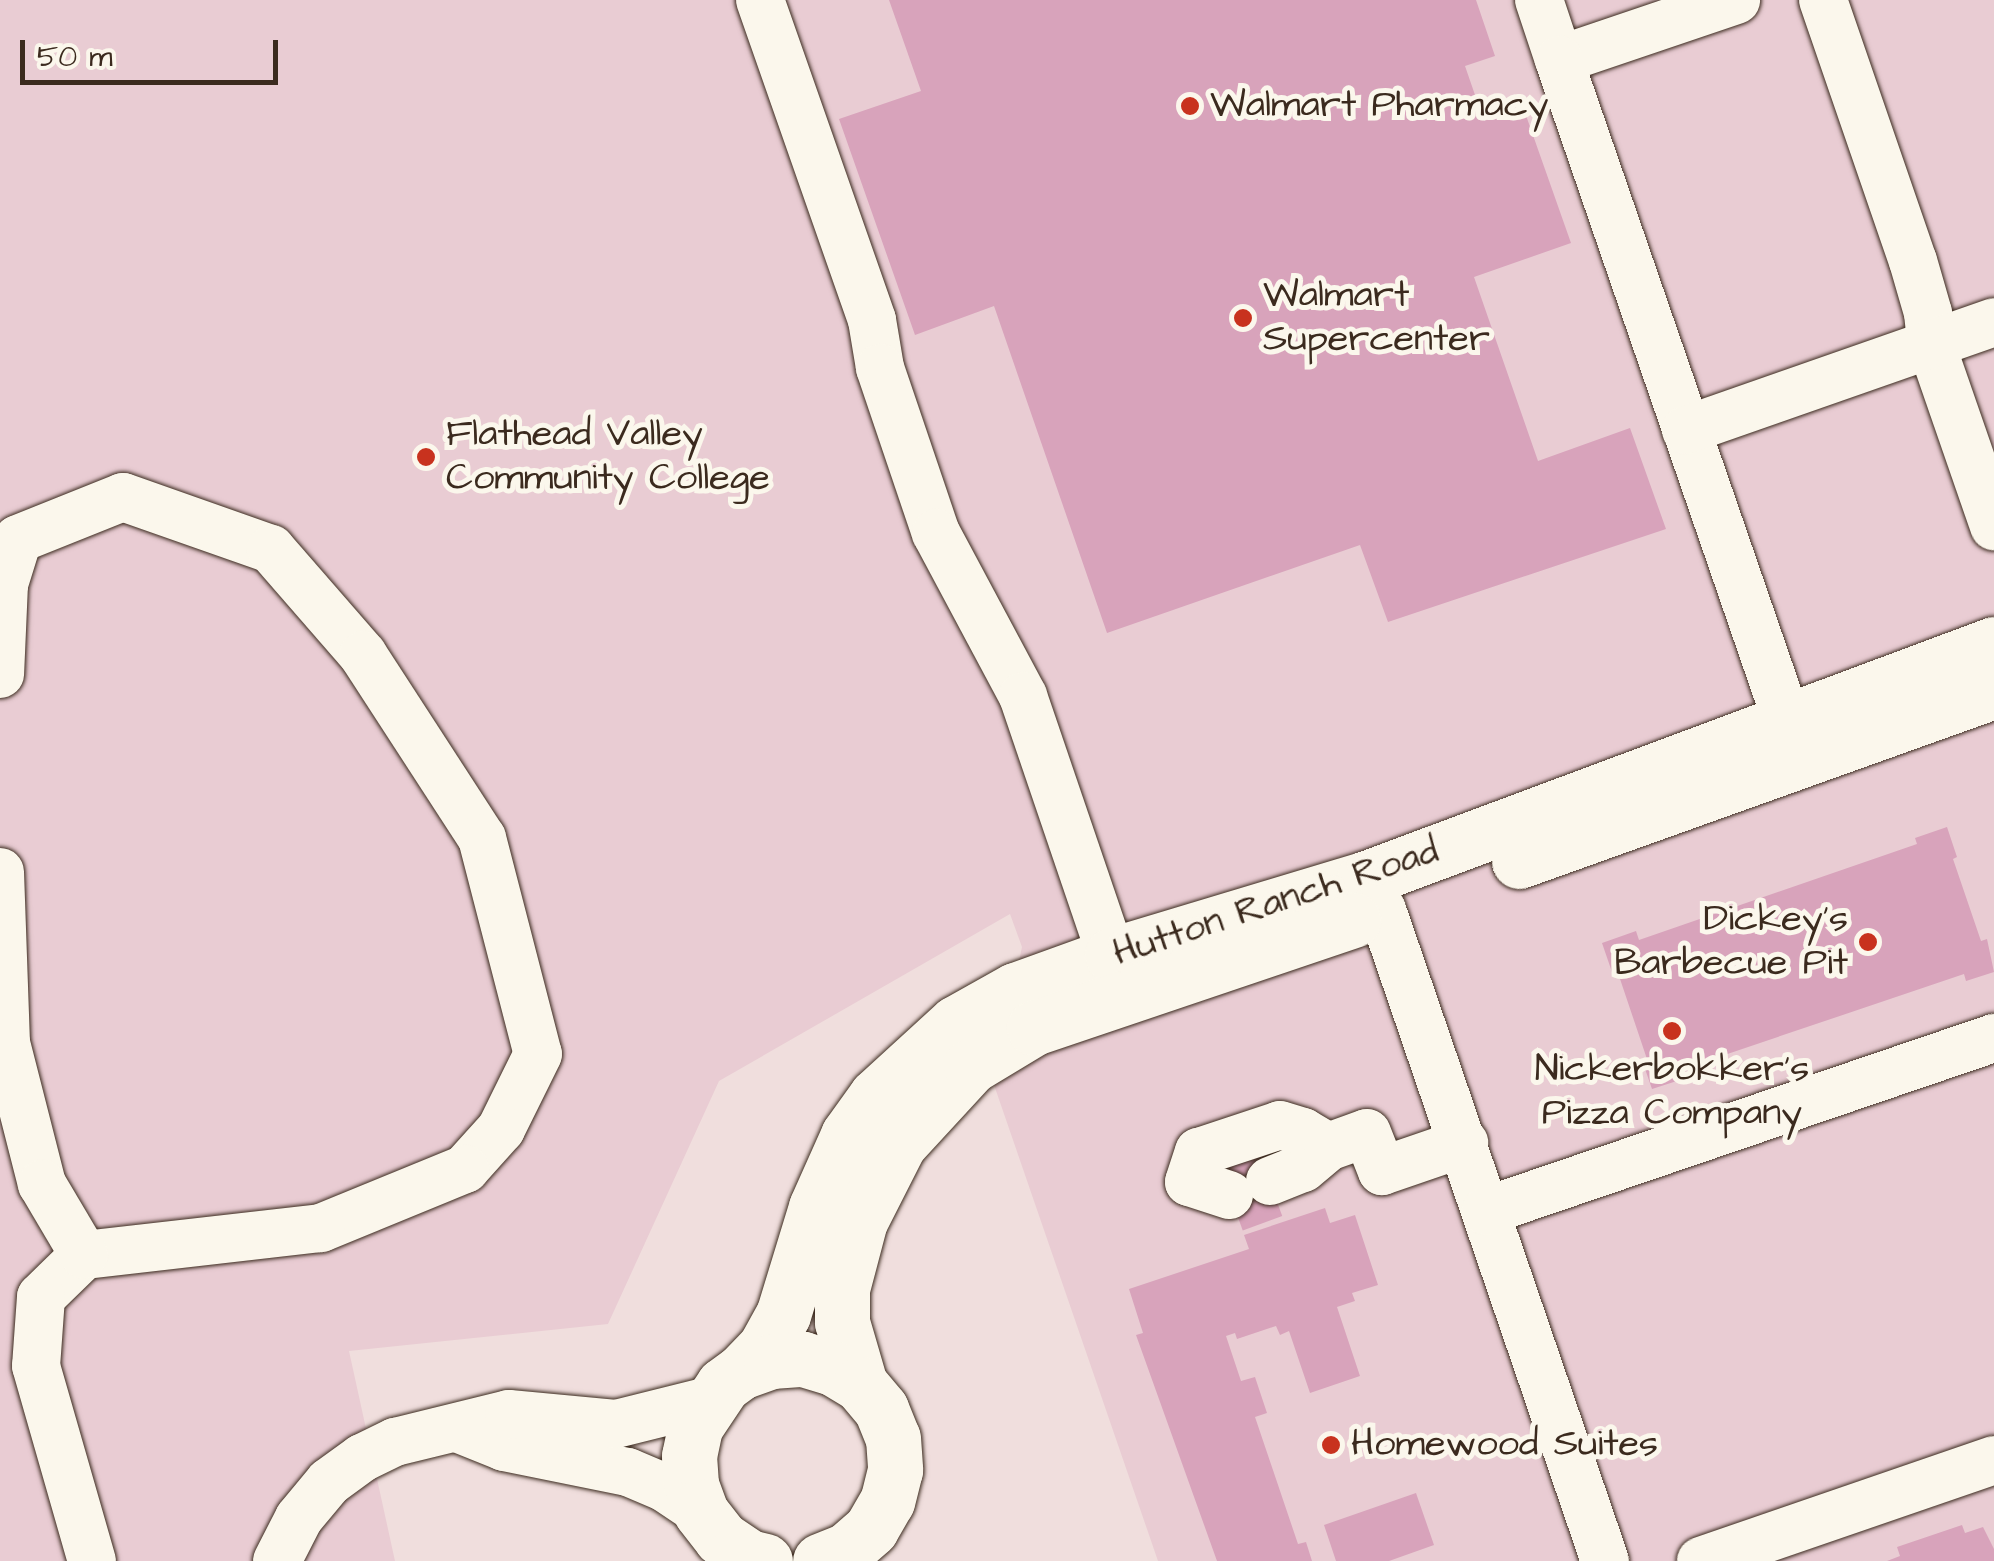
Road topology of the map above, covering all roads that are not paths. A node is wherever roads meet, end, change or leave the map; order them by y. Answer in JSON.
{"nodes":[{"id":1,"x":760,"y":0,"type":"edge"},
{"id":2,"x":1539,"y":0,"type":"edge"},
{"id":3,"x":1736,"y":0,"type":"edge"},
{"id":4,"x":1823,"y":0,"type":"edge"},
{"id":5,"x":1559,"y":60,"type":"junction"},
{"id":6,"x":1994,"y":322,"type":"edge"},
{"id":7,"x":1931,"y":344,"type":"junction"},
{"id":8,"x":1686,"y":430,"type":"junction"},
{"id":9,"x":1994,"y":526,"type":"edge"},
{"id":10,"x":2,"y":579,"type":"edge"},
{"id":11,"x":1994,"y":644,"type":"edge"},
{"id":12,"x":0,"y":674,"type":"edge"},
{"id":13,"x":1994,"y":691,"type":"edge"},
{"id":14,"x":1787,"y":721,"type":"junction"},
{"id":15,"x":0,"y":872,"type":"edge"},
{"id":16,"x":1373,"y":895,"type":"junction"},
{"id":17,"x":1118,"y":976,"type":"junction"},
{"id":18,"x":1994,"y":1038,"type":"edge"},
{"id":19,"x":1464,"y":1143,"type":"junction"},
{"id":20,"x":1328,"y":1147,"type":"junction"},
{"id":21,"x":1486,"y":1211,"type":"junction"},
{"id":22,"x":84,"y":1255,"type":"junction"},
{"id":23,"x":860,"y":1384,"type":"junction"},
{"id":24,"x":725,"y":1387,"type":"junction"},
{"id":25,"x":458,"y":1428,"type":"junction"},
{"id":26,"x":1994,"y":1460,"type":"edge"},
{"id":27,"x":715,"y":1533,"type":"edge"},
{"id":28,"x":832,"y":1558,"type":"edge"},
{"id":29,"x":92,"y":1561,"type":"edge"},
{"id":30,"x":277,"y":1561,"type":"edge"},
{"id":31,"x":766,"y":1561,"type":"edge"},
{"id":32,"x":1605,"y":1561,"type":"edge"},
{"id":33,"x":1701,"y":1561,"type":"edge"}],
"edges":[{"from":1,"to":17,"type":"lane"},
{"from":2,"to":5,"type":"lane"},
{"from":3,"to":5,"type":"lane"},
{"from":4,"to":7,"type":"lane"},
{"from":5,"to":8,"type":"lane"},
{"from":6,"to":7,"type":"lane"},
{"from":7,"to":8,"type":"lane"},
{"from":7,"to":9,"type":"lane"},
{"from":8,"to":14,"type":"lane"},
{"from":10,"to":12,"type":"lane"},
{"from":10,"to":22,"type":"lane"},
{"from":11,"to":14,"type":"main road","name":"Hutton Ranch Road"},
{"from":13,"to":16,"type":"main road","name":"Hutton Ranch Road"},
{"from":14,"to":16,"type":"main road","name":"Hutton Ranch Road"},
{"from":15,"to":22,"type":"lane"},
{"from":16,"to":17,"type":"main road","name":"Hutton Ranch Road"},
{"from":16,"to":19,"type":"lane"},
{"from":17,"to":23,"type":"main road","name":"Hutton Ranch Road"},
{"from":17,"to":24,"type":"main road","name":"Hutton Ranch Road"},
{"from":18,"to":21,"type":"lane"},
{"from":19,"to":20,"type":"lane"},
{"from":19,"to":21,"type":"lane"},
{"from":20,"to":20,"type":"lane"},
{"from":21,"to":32,"type":"lane"},
{"from":22,"to":29,"type":"lane"},
{"from":23,"to":24,"type":"main road"},
{"from":23,"to":28,"type":"main road"},
{"from":24,"to":25,"type":"lane"},
{"from":24,"to":27,"type":"main road","name":"Hutton Ranch Road"},
{"from":25,"to":27,"type":"lane"},
{"from":25,"to":30,"type":"lane"},
{"from":26,"to":33,"type":"lane"},
{"from":27,"to":31,"type":"main road"}]}
